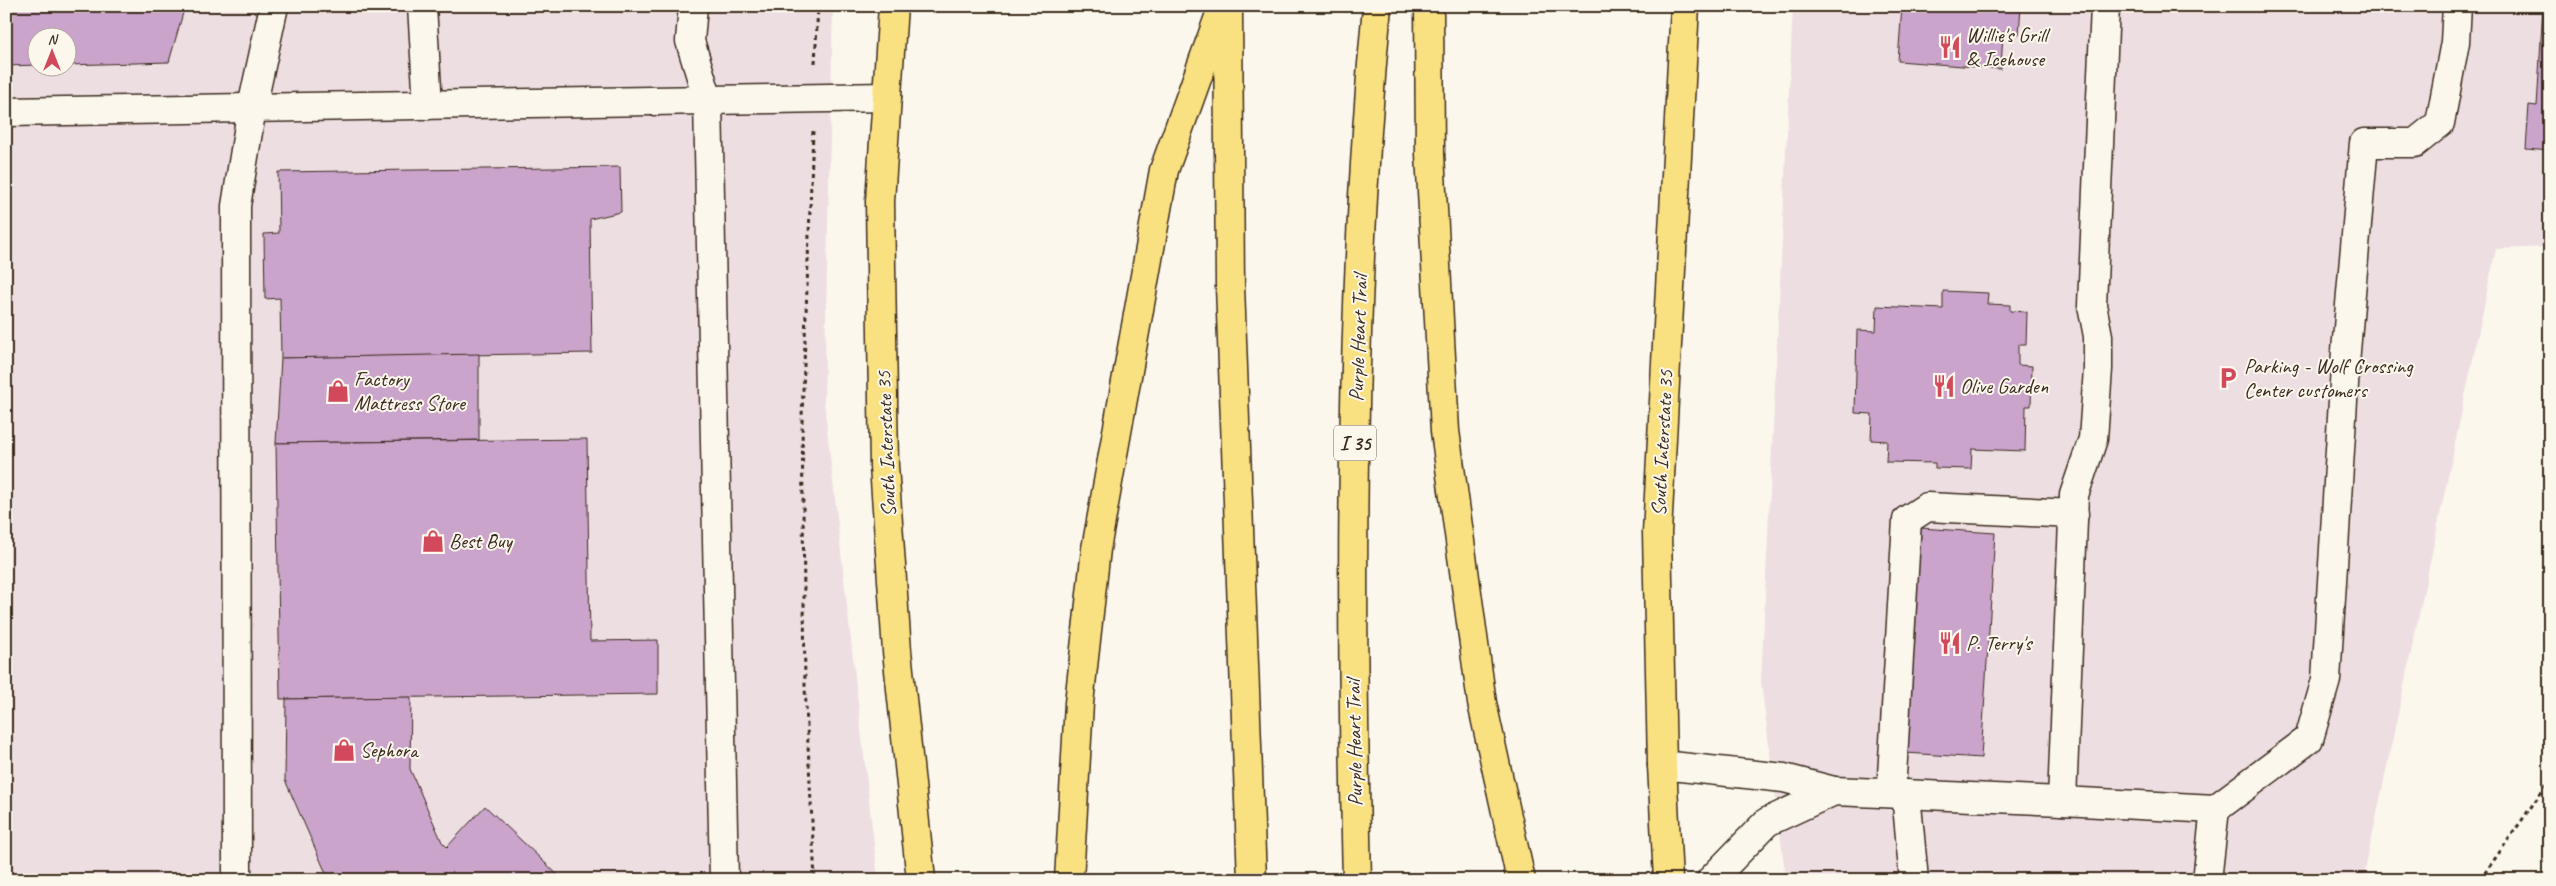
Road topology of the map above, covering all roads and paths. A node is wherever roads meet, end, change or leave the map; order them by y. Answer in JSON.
{"nodes":[{"id":1,"x":274,"y":6,"type":"edge"},
{"id":2,"x":422,"y":6,"type":"edge"},
{"id":3,"x":693,"y":6,"type":"edge"},
{"id":4,"x":818,"y":6,"type":"edge"},
{"id":5,"x":893,"y":6,"type":"edge"},
{"id":6,"x":1223,"y":6,"type":"edge"},
{"id":7,"x":1228,"y":6,"type":"edge"},
{"id":8,"x":1377,"y":6,"type":"edge"},
{"id":9,"x":1429,"y":6,"type":"edge"},
{"id":10,"x":1685,"y":6,"type":"edge"},
{"id":11,"x":2105,"y":6,"type":"edge"},
{"id":12,"x":2457,"y":6,"type":"edge"},
{"id":13,"x":815,"y":63,"type":"dead end"},
{"id":14,"x":887,"y":97,"type":"junction"},
{"id":15,"x":708,"y":100,"type":"junction"},
{"id":16,"x":428,"y":105,"type":"junction"},
{"id":17,"x":252,"y":107,"type":"junction"},
{"id":18,"x":6,"y":112,"type":"edge"},
{"id":19,"x":813,"y":124,"type":"dead end"},
{"id":20,"x":2074,"y":514,"type":"junction"},
{"id":21,"x":1662,"y":765,"type":"junction"},
{"id":22,"x":2550,"y":780,"type":"edge"},
{"id":23,"x":1834,"y":791,"type":"junction"},
{"id":24,"x":1899,"y":794,"type":"junction"},
{"id":25,"x":2062,"y":801,"type":"junction"},
{"id":26,"x":2215,"y":809,"type":"junction"},
{"id":27,"x":237,"y":880,"type":"edge"},
{"id":28,"x":724,"y":880,"type":"edge"},
{"id":29,"x":815,"y":880,"type":"edge"},
{"id":30,"x":921,"y":880,"type":"edge"},
{"id":31,"x":1069,"y":880,"type":"edge"},
{"id":32,"x":1252,"y":880,"type":"edge"},
{"id":33,"x":1357,"y":880,"type":"edge"},
{"id":34,"x":1521,"y":880,"type":"edge"},
{"id":35,"x":1668,"y":880,"type":"edge"},
{"id":36,"x":1711,"y":880,"type":"edge"},
{"id":37,"x":1914,"y":880,"type":"edge"},
{"id":38,"x":2207,"y":880,"type":"edge"},
{"id":39,"x":2480,"y":880,"type":"edge"}],
"edges":[{"from":1,"to":17,"type":"lane"},
{"from":2,"to":16,"type":"lane"},
{"from":3,"to":15,"type":"lane"},
{"from":4,"to":13,"type":"path"},
{"from":5,"to":14,"type":"main road","name":"South Interstate 35"},
{"from":6,"to":31,"type":"main road"},
{"from":7,"to":32,"type":"main road"},
{"from":8,"to":33,"type":"main road","name":"Purple Heart Trail","number":"I 35"},
{"from":9,"to":34,"type":"main road"},
{"from":10,"to":21,"type":"main road","name":"South Interstate 35"},
{"from":11,"to":20,"type":"lane"},
{"from":12,"to":26,"type":"lane"},
{"from":14,"to":15,"type":"lane"},
{"from":14,"to":30,"type":"main road","name":"South Interstate 35"},
{"from":15,"to":16,"type":"lane"},
{"from":15,"to":28,"type":"lane"},
{"from":16,"to":17,"type":"lane"},
{"from":17,"to":18,"type":"lane"},
{"from":17,"to":27,"type":"lane"},
{"from":19,"to":29,"type":"path"},
{"from":20,"to":24,"type":"lane"},
{"from":20,"to":25,"type":"lane"},
{"from":21,"to":23,"type":"lane"},
{"from":21,"to":35,"type":"main road","name":"South Interstate 35"},
{"from":22,"to":39,"type":"path"},
{"from":23,"to":24,"type":"lane"},
{"from":23,"to":36,"type":"lane"},
{"from":24,"to":25,"type":"lane"},
{"from":24,"to":37,"type":"lane"},
{"from":25,"to":26,"type":"lane"},
{"from":26,"to":38,"type":"lane"}]}
